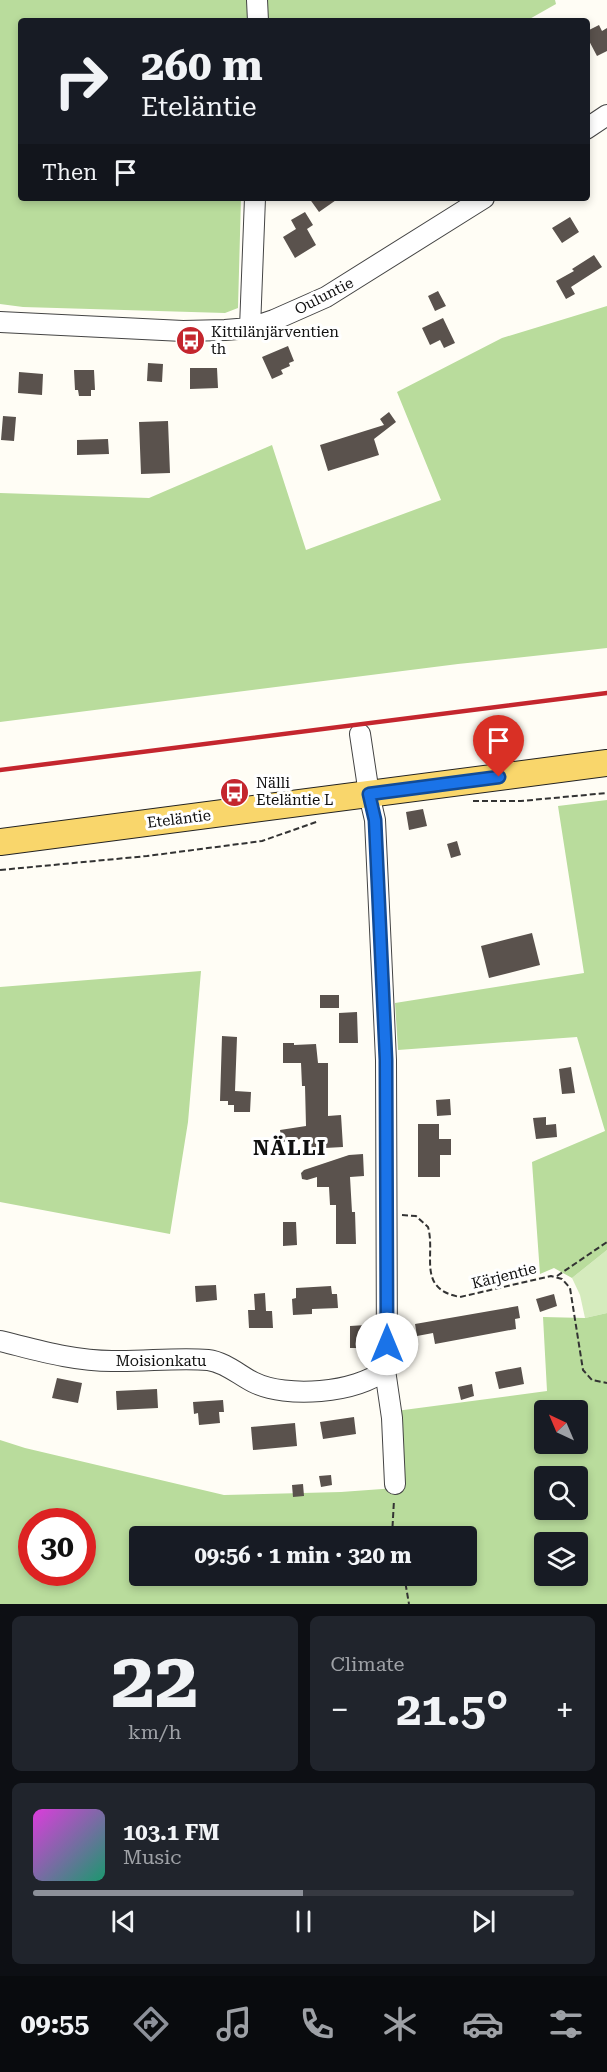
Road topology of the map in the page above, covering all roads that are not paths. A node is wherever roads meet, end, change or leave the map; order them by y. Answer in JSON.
{"nodes":[{"id":1,"x":258,"y":0,"type":"edge"},
{"id":2,"x":258,"y":18,"type":"edge"},
{"id":3,"x":607,"y":115,"type":"edge"},
{"id":4,"x":590,"y":126,"type":"edge"},
{"id":5,"x":255,"y":201,"type":"edge"},
{"id":6,"x":479,"y":201,"type":"edge"},
{"id":7,"x":0,"y":322,"type":"edge"},
{"id":8,"x":250,"y":328,"type":"junction"},
{"id":9,"x":360,"y":734,"type":"dead end"},
{"id":10,"x":607,"y":763,"type":"edge"},
{"id":11,"x":369,"y":794,"type":"junction"},
{"id":12,"x":0,"y":842,"type":"edge"},
{"id":13,"x":0,"y":1341,"type":"edge"},
{"id":14,"x":385,"y":1370,"type":"junction"},
{"id":15,"x":394,"y":1484,"type":"road end"}],
"edges":[{"from":1,"to":2,"type":"street"},
{"from":3,"to":4,"type":"street"},
{"from":5,"to":8,"type":"street"},
{"from":6,"to":8,"type":"street","name":"Ouluntie"},
{"from":7,"to":8,"type":"street","name":"Ouluntie"},
{"from":9,"to":11,"type":"street"},
{"from":10,"to":11,"type":"main road","name":"Eteläntie"},
{"from":11,"to":12,"type":"main road","name":"Eteläntie"},
{"from":11,"to":14,"type":"street"},
{"from":13,"to":14,"type":"street","name":"Moisionkatu"},
{"from":14,"to":15,"type":"street"}]}
